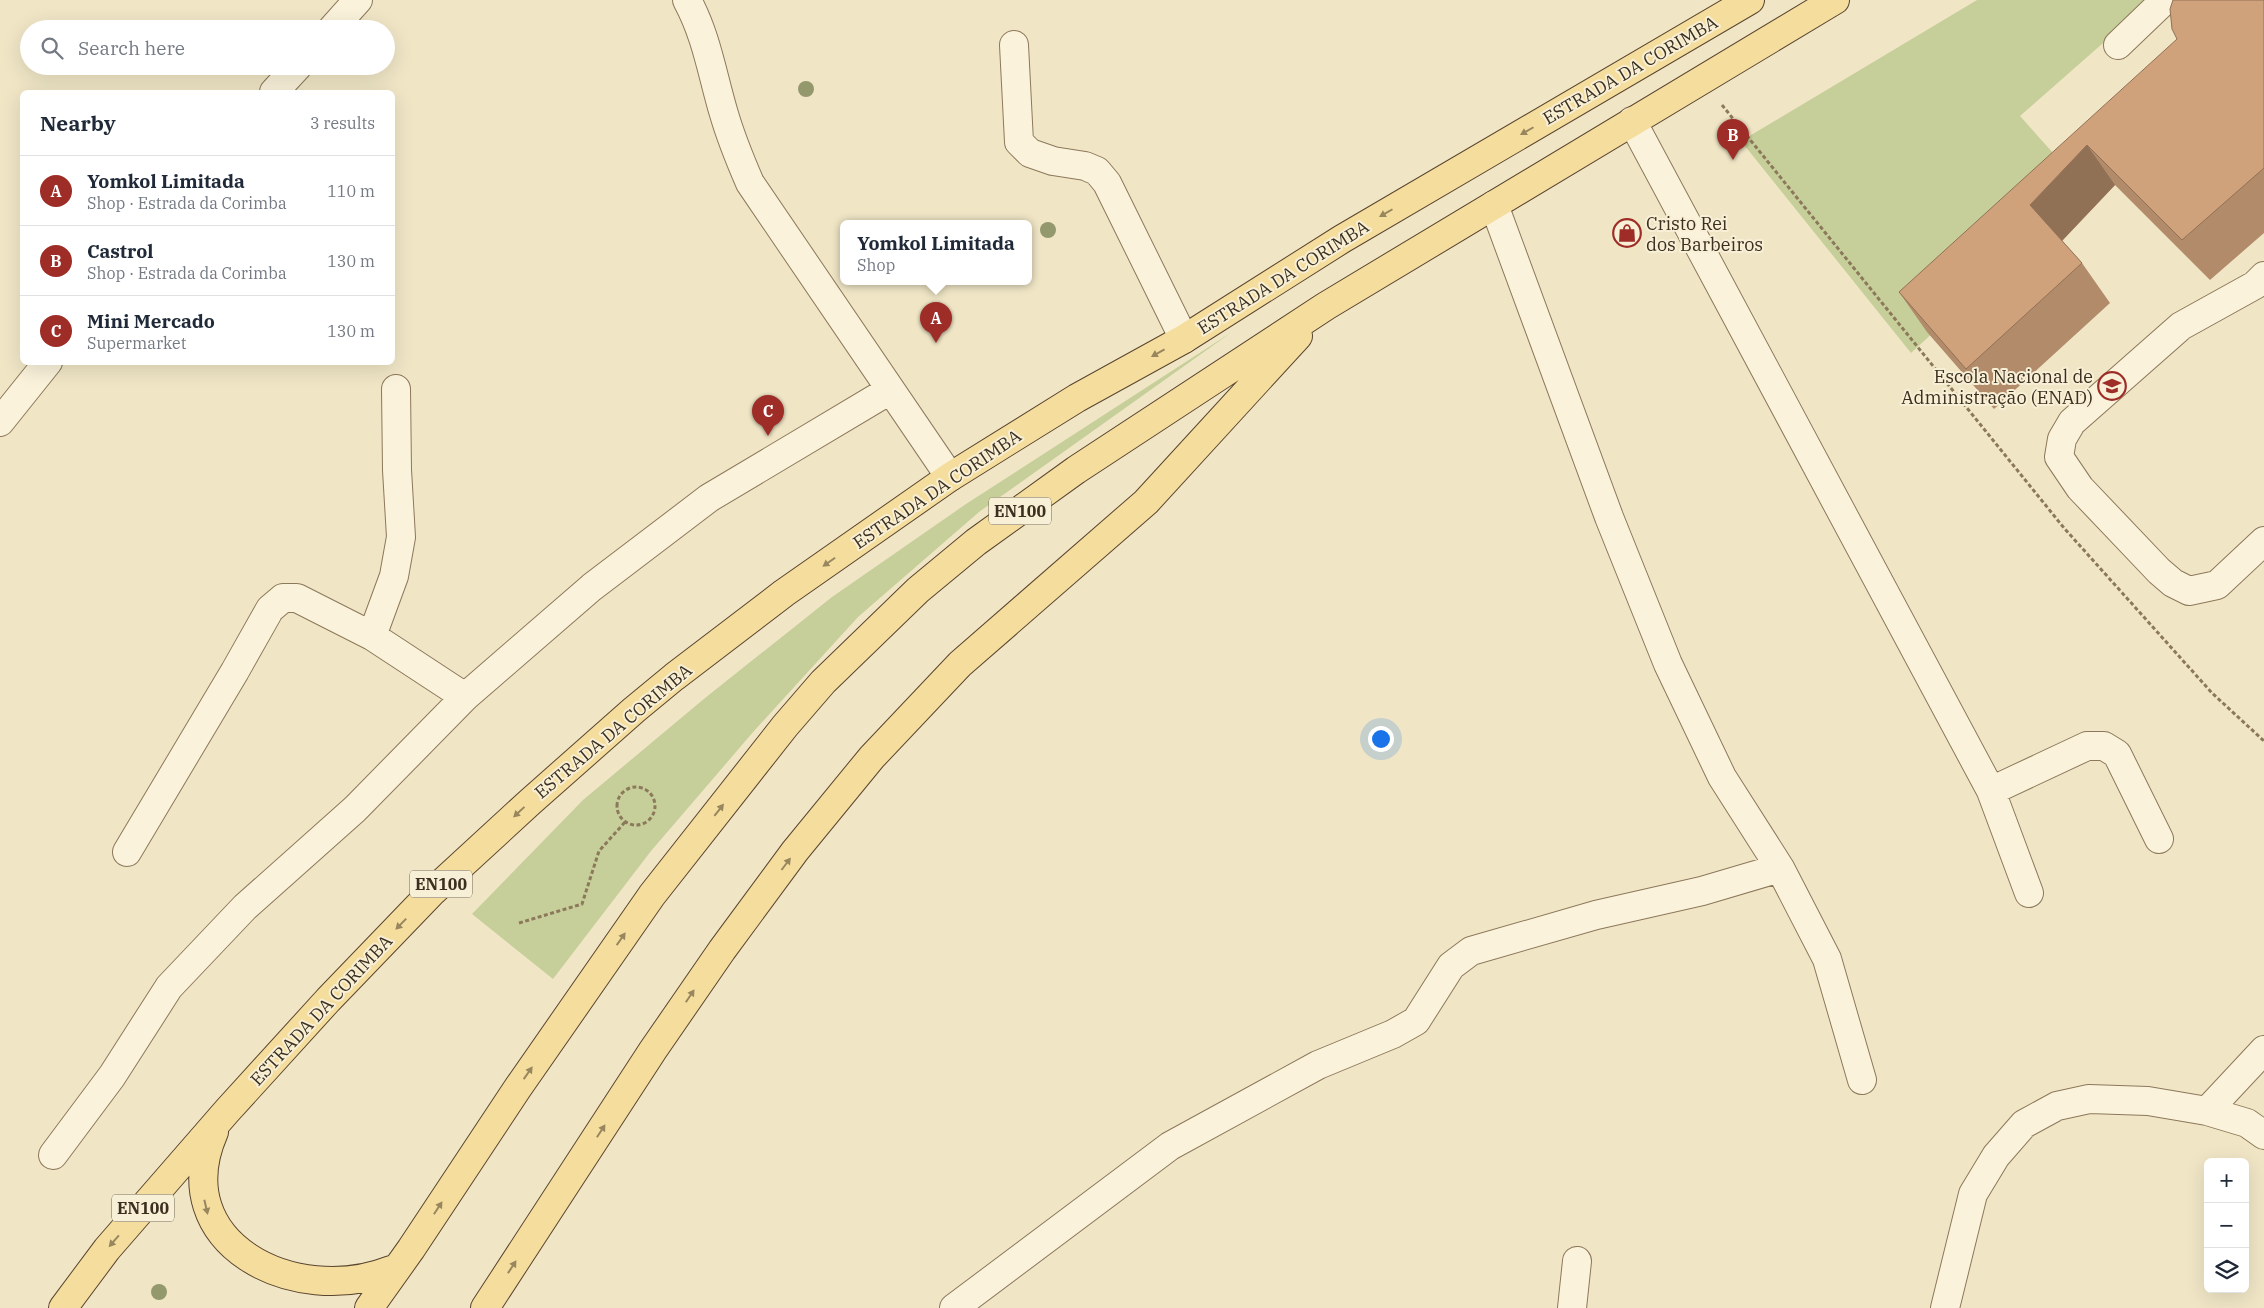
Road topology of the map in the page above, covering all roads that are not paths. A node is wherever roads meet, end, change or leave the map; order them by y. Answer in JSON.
{"nodes":[{"id":1,"x":358,"y":0,"type":"edge"},
{"id":2,"x":687,"y":0,"type":"edge"},
{"id":3,"x":1750,"y":0,"type":"edge"},
{"id":4,"x":1835,"y":0,"type":"edge"},
{"id":5,"x":2165,"y":0,"type":"edge"},
{"id":6,"x":340,"y":20,"type":"edge"},
{"id":7,"x":1014,"y":45,"type":"dead end"},
{"id":8,"x":2118,"y":45,"type":"dead end"},
{"id":9,"x":290,"y":75,"type":"edge"},
{"id":10,"x":276,"y":90,"type":"edge"},
{"id":11,"x":1632,"y":121,"type":"junction"},
{"id":12,"x":1494,"y":205,"type":"junction"},
{"id":13,"x":2264,"y":276,"type":"edge"},
{"id":14,"x":1326,"y":306,"type":"junction"},
{"id":15,"x":1184,"y":339,"type":"junction"},
{"id":16,"x":46,"y":365,"type":"edge"},
{"id":17,"x":396,"y":389,"type":"dead end"},
{"id":18,"x":890,"y":390,"type":"junction"},
{"id":19,"x":0,"y":422,"type":"edge"},
{"id":20,"x":950,"y":477,"type":"junction"},
{"id":21,"x":2264,"y":541,"type":"edge"},
{"id":22,"x":372,"y":636,"type":"junction"},
{"id":23,"x":465,"y":698,"type":"junction"},
{"id":24,"x":1992,"y":791,"type":"junction"},
{"id":25,"x":2159,"y":839,"type":"dead end"},
{"id":26,"x":127,"y":852,"type":"dead end"},
{"id":27,"x":1780,"y":868,"type":"junction"},
{"id":28,"x":2029,"y":893,"type":"dead end"},
{"id":29,"x":2264,"y":1050,"type":"edge"},
{"id":30,"x":1862,"y":1080,"type":"dead end"},
{"id":31,"x":2207,"y":1111,"type":"junction"},
{"id":32,"x":227,"y":1112,"type":"junction"},
{"id":33,"x":2264,"y":1135,"type":"edge"},
{"id":34,"x":53,"y":1155,"type":"dead end"},
{"id":35,"x":411,"y":1249,"type":"junction"},
{"id":36,"x":1577,"y":1261,"type":"dead end"},
{"id":37,"x":63,"y":1308,"type":"edge"},
{"id":38,"x":369,"y":1308,"type":"edge"},
{"id":39,"x":485,"y":1308,"type":"edge"},
{"id":40,"x":954,"y":1308,"type":"edge"},
{"id":41,"x":1572,"y":1308,"type":"edge"},
{"id":42,"x":1946,"y":1308,"type":"edge"}],
"edges":[{"from":1,"to":6,"type":"street"},
{"from":2,"to":18,"type":"street"},
{"from":3,"to":15,"type":"main road","name":"ESTRADA DA CORIMBA","number":"EN100","one_way":true},
{"from":4,"to":11,"type":"main road","number":"EN100"},
{"from":5,"to":8,"type":"street"},
{"from":7,"to":15,"type":"street"},
{"from":9,"to":10,"type":"street"},
{"from":11,"to":12,"type":"main road","number":"EN100"},
{"from":11,"to":24,"type":"street"},
{"from":12,"to":14,"type":"main road","number":"EN100"},
{"from":12,"to":27,"type":"street"},
{"from":13,"to":21,"type":"street"},
{"from":35,"to":14,"type":"main road","number":"EN100","one_way":true},
{"from":39,"to":14,"type":"main road","number":"EN100","one_way":true},
{"from":15,"to":20,"type":"main road","name":"ESTRADA DA CORIMBA","number":"EN100","one_way":true},
{"from":16,"to":19,"type":"street"},
{"from":17,"to":22,"type":"street"},
{"from":18,"to":20,"type":"street"},
{"from":18,"to":23,"type":"street"},
{"from":20,"to":32,"type":"main road","name":"ESTRADA DA CORIMBA","number":"EN100","one_way":true},
{"from":22,"to":23,"type":"street"},
{"from":22,"to":26,"type":"street"},
{"from":23,"to":34,"type":"street"},
{"from":24,"to":25,"type":"street"},
{"from":24,"to":28,"type":"street"},
{"from":27,"to":30,"type":"street"},
{"from":27,"to":40,"type":"street"},
{"from":29,"to":31,"type":"street"},
{"from":31,"to":33,"type":"street"},
{"from":31,"to":42,"type":"street"},
{"from":32,"to":35,"type":"main road","one_way":true},
{"from":32,"to":37,"type":"main road","number":"EN100","one_way":true},
{"from":35,"to":38,"type":"main road","number":"EN100"},
{"from":36,"to":41,"type":"street"}]}
